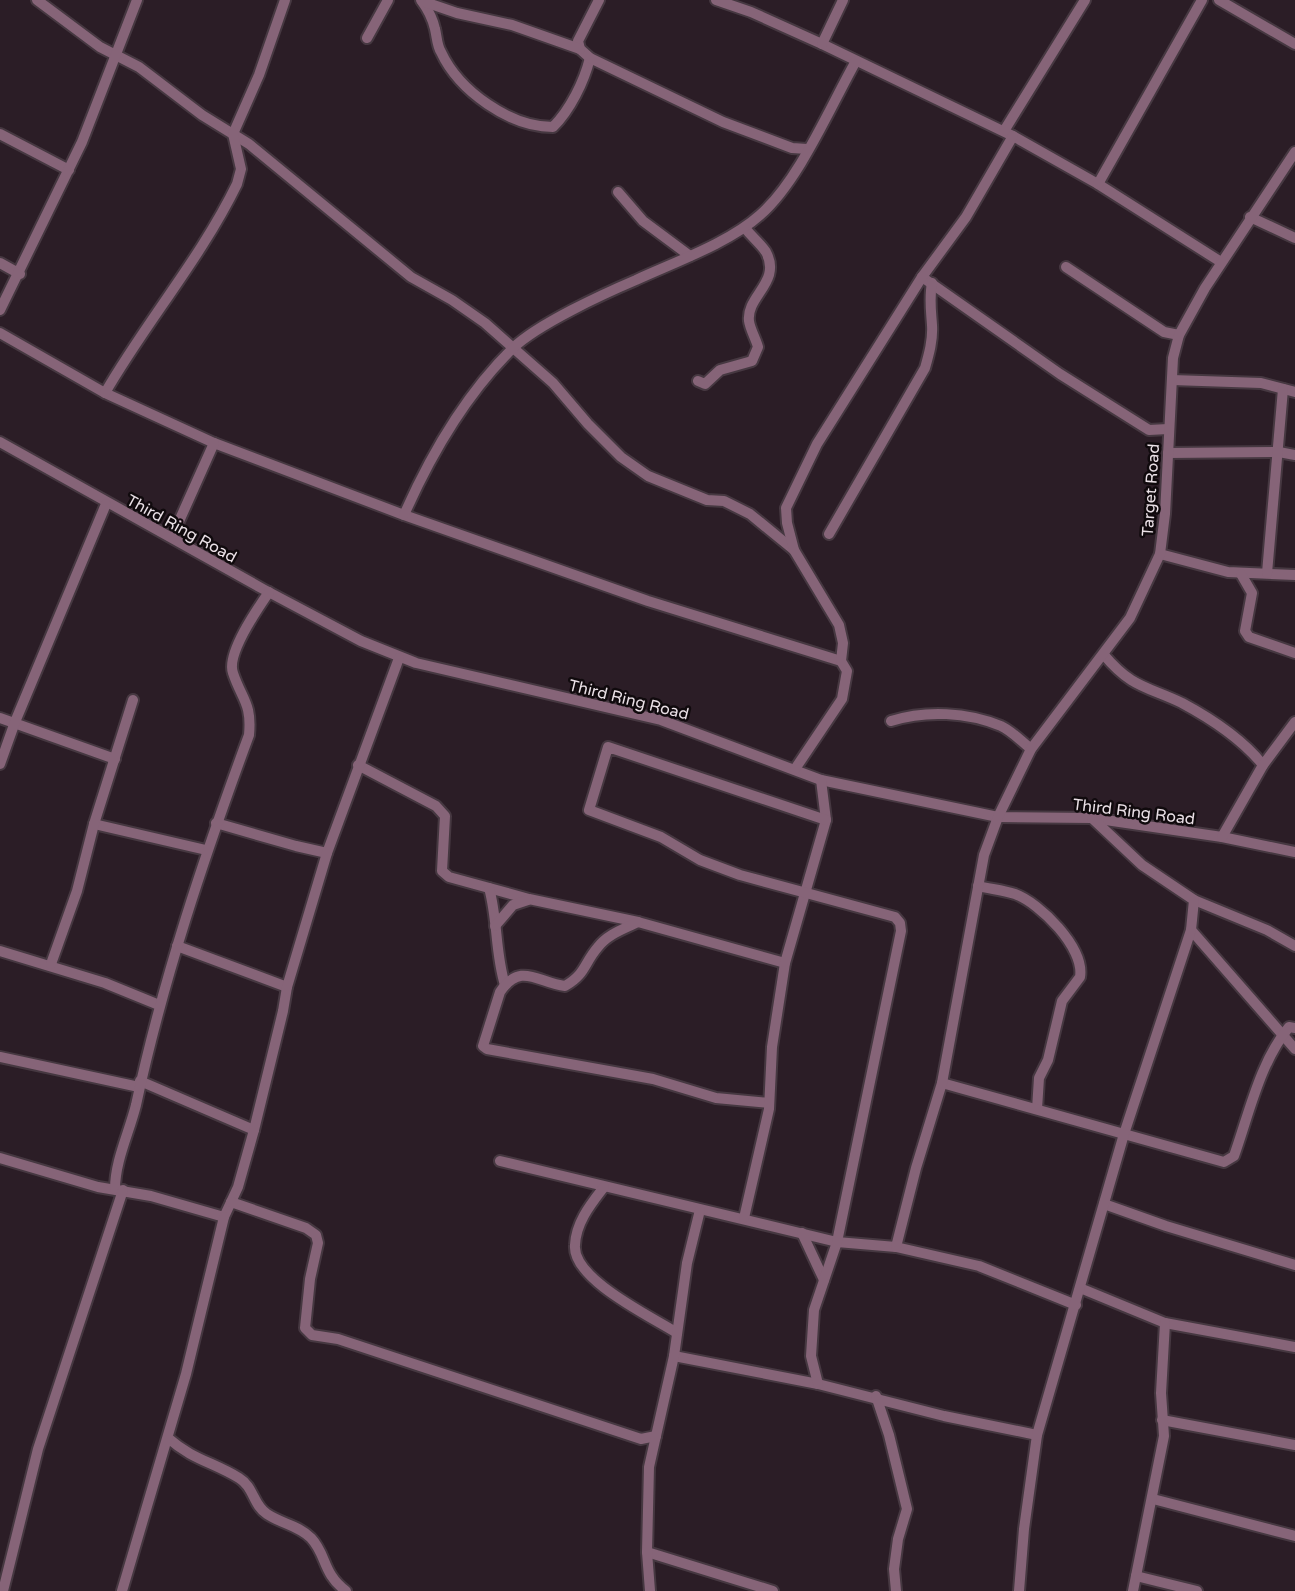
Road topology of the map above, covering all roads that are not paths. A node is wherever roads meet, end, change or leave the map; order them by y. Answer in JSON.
{"nodes":[{"id":1,"x":37,"y":0,"type":"edge"},
{"id":2,"x":137,"y":0,"type":"edge"},
{"id":3,"x":285,"y":0,"type":"edge"},
{"id":4,"x":388,"y":0,"type":"edge"},
{"id":5,"x":422,"y":0,"type":"edge"},
{"id":6,"x":599,"y":0,"type":"edge"},
{"id":7,"x":717,"y":0,"type":"edge"},
{"id":8,"x":750,"y":0,"type":"edge"},
{"id":9,"x":843,"y":0,"type":"edge"},
{"id":10,"x":1085,"y":0,"type":"edge"},
{"id":11,"x":1202,"y":0,"type":"edge"},
{"id":12,"x":1219,"y":0,"type":"edge"},
{"id":13,"x":751,"y":12,"type":"junction"},
{"id":14,"x":367,"y":38,"type":"dead end"},
{"id":15,"x":822,"y":44,"type":"junction"},
{"id":16,"x":1295,"y":44,"type":"edge"},
{"id":17,"x":580,"y":50,"type":"junction"},
{"id":18,"x":117,"y":54,"type":"junction"},
{"id":19,"x":590,"y":58,"type":"junction"},
{"id":20,"x":856,"y":61,"type":"junction"},
{"id":21,"x":0,"y":134,"type":"edge"},
{"id":22,"x":233,"y":134,"type":"junction"},
{"id":23,"x":1009,"y":134,"type":"junction"},
{"id":24,"x":807,"y":149,"type":"junction"},
{"id":25,"x":1295,"y":152,"type":"edge"},
{"id":26,"x":69,"y":170,"type":"junction"},
{"id":27,"x":1098,"y":184,"type":"junction"},
{"id":28,"x":618,"y":192,"type":"dead end"},
{"id":29,"x":1250,"y":217,"type":"junction"},
{"id":30,"x":745,"y":228,"type":"junction"},
{"id":31,"x":1295,"y":238,"type":"edge"},
{"id":32,"x":690,"y":256,"type":"junction"},
{"id":33,"x":1221,"y":262,"type":"junction"},
{"id":34,"x":0,"y":263,"type":"edge"},
{"id":35,"x":1066,"y":267,"type":"dead end"},
{"id":36,"x":20,"y":274,"type":"junction"},
{"id":37,"x":927,"y":280,"type":"junction"},
{"id":38,"x":0,"y":310,"type":"edge"},
{"id":39,"x":0,"y":333,"type":"edge"},
{"id":40,"x":1179,"y":335,"type":"junction"},
{"id":41,"x":514,"y":347,"type":"junction"},
{"id":42,"x":1172,"y":380,"type":"junction"},
{"id":43,"x":698,"y":381,"type":"dead end"},
{"id":44,"x":1283,"y":389,"type":"junction"},
{"id":45,"x":1295,"y":392,"type":"edge"},
{"id":46,"x":105,"y":393,"type":"junction"},
{"id":47,"x":1168,"y":429,"type":"junction"},
{"id":48,"x":0,"y":442,"type":"edge"},
{"id":49,"x":214,"y":443,"type":"junction"},
{"id":50,"x":1279,"y":452,"type":"junction"},
{"id":51,"x":1168,"y":453,"type":"junction"},
{"id":52,"x":1295,"y":455,"type":"edge"},
{"id":53,"x":106,"y":504,"type":"junction"},
{"id":54,"x":404,"y":515,"type":"junction"},
{"id":55,"x":829,"y":534,"type":"dead end"},
{"id":56,"x":172,"y":537,"type":"junction"},
{"id":57,"x":794,"y":550,"type":"junction"},
{"id":58,"x":1160,"y":554,"type":"junction"},
{"id":59,"x":1267,"y":573,"type":"junction"},
{"id":60,"x":1241,"y":574,"type":"junction"},
{"id":61,"x":1295,"y":575,"type":"edge"},
{"id":62,"x":269,"y":592,"type":"junction"},
{"id":63,"x":1295,"y":653,"type":"edge"},
{"id":64,"x":1104,"y":655,"type":"junction"},
{"id":65,"x":399,"y":658,"type":"junction"},
{"id":66,"x":841,"y":661,"type":"junction"},
{"id":67,"x":133,"y":700,"type":"dead end"},
{"id":68,"x":0,"y":718,"type":"edge"},
{"id":69,"x":891,"y":721,"type":"dead end"},
{"id":70,"x":15,"y":722,"type":"junction"},
{"id":71,"x":1295,"y":722,"type":"edge"},
{"id":72,"x":1030,"y":749,"type":"junction"},
{"id":73,"x":116,"y":759,"type":"junction"},
{"id":74,"x":0,"y":764,"type":"edge"},
{"id":75,"x":358,"y":765,"type":"junction"},
{"id":76,"x":1263,"y":765,"type":"junction"},
{"id":77,"x":795,"y":769,"type":"junction"},
{"id":78,"x":821,"y":780,"type":"junction"},
{"id":79,"x":998,"y":817,"type":"junction"},
{"id":80,"x":1092,"y":818,"type":"junction"},
{"id":81,"x":826,"y":820,"type":"junction"},
{"id":82,"x":216,"y":823,"type":"junction"},
{"id":83,"x":94,"y":824,"type":"junction"},
{"id":84,"x":1222,"y":837,"type":"junction"},
{"id":85,"x":206,"y":850,"type":"junction"},
{"id":86,"x":327,"y":852,"type":"junction"},
{"id":87,"x":1295,"y":852,"type":"edge"},
{"id":88,"x":978,"y":886,"type":"junction"},
{"id":89,"x":489,"y":888,"type":"junction"},
{"id":90,"x":806,"y":892,"type":"junction"},
{"id":91,"x":529,"y":900,"type":"junction"},
{"id":92,"x":1194,"y":900,"type":"junction"},
{"id":93,"x":638,"y":922,"type":"junction"},
{"id":94,"x":495,"y":926,"type":"junction"},
{"id":95,"x":1191,"y":930,"type":"junction"},
{"id":96,"x":177,"y":946,"type":"junction"},
{"id":97,"x":1295,"y":946,"type":"edge"},
{"id":98,"x":0,"y":951,"type":"edge"},
{"id":99,"x":785,"y":963,"type":"junction"},
{"id":100,"x":51,"y":964,"type":"junction"},
{"id":101,"x":505,"y":985,"type":"junction"},
{"id":102,"x":287,"y":987,"type":"junction"},
{"id":103,"x":159,"y":1005,"type":"junction"},
{"id":104,"x":1295,"y":1028,"type":"edge"},
{"id":105,"x":1282,"y":1035,"type":"junction"},
{"id":106,"x":1295,"y":1049,"type":"edge"},
{"id":107,"x":0,"y":1057,"type":"edge"},
{"id":108,"x":942,"y":1083,"type":"junction"},
{"id":109,"x":139,"y":1084,"type":"junction"},
{"id":110,"x":769,"y":1103,"type":"junction"},
{"id":111,"x":1037,"y":1109,"type":"junction"},
{"id":112,"x":254,"y":1130,"type":"junction"},
{"id":113,"x":1124,"y":1134,"type":"junction"},
{"id":114,"x":0,"y":1158,"type":"edge"},
{"id":115,"x":500,"y":1161,"type":"dead end"},
{"id":116,"x":604,"y":1187,"type":"junction"},
{"id":117,"x":119,"y":1190,"type":"junction"},
{"id":118,"x":231,"y":1202,"type":"junction"},
{"id":119,"x":1104,"y":1203,"type":"junction"},
{"id":120,"x":700,"y":1210,"type":"junction"},
{"id":121,"x":224,"y":1217,"type":"junction"},
{"id":122,"x":744,"y":1218,"type":"junction"},
{"id":123,"x":802,"y":1233,"type":"junction"},
{"id":124,"x":837,"y":1242,"type":"junction"},
{"id":125,"x":896,"y":1247,"type":"junction"},
{"id":126,"x":1295,"y":1265,"type":"edge"},
{"id":127,"x":824,"y":1280,"type":"junction"},
{"id":128,"x":1080,"y":1288,"type":"junction"},
{"id":129,"x":1076,"y":1305,"type":"junction"},
{"id":130,"x":1165,"y":1323,"type":"junction"},
{"id":131,"x":677,"y":1333,"type":"junction"},
{"id":132,"x":1295,"y":1347,"type":"edge"},
{"id":133,"x":674,"y":1356,"type":"junction"},
{"id":134,"x":818,"y":1384,"type":"junction"},
{"id":135,"x":876,"y":1396,"type":"junction"},
{"id":136,"x":1162,"y":1420,"type":"junction"},
{"id":137,"x":1037,"y":1435,"type":"junction"},
{"id":138,"x":656,"y":1436,"type":"junction"},
{"id":139,"x":168,"y":1438,"type":"junction"},
{"id":140,"x":1295,"y":1445,"type":"edge"},
{"id":141,"x":1153,"y":1499,"type":"junction"},
{"id":142,"x":1295,"y":1536,"type":"edge"},
{"id":143,"x":647,"y":1552,"type":"junction"},
{"id":144,"x":1136,"y":1576,"type":"junction"},
{"id":145,"x":3,"y":1591,"type":"edge"},
{"id":146,"x":122,"y":1591,"type":"edge"},
{"id":147,"x":346,"y":1591,"type":"edge"},
{"id":148,"x":650,"y":1591,"type":"edge"},
{"id":149,"x":773,"y":1591,"type":"edge"},
{"id":150,"x":896,"y":1591,"type":"edge"},
{"id":151,"x":1020,"y":1591,"type":"edge"},
{"id":152,"x":1133,"y":1591,"type":"edge"},
{"id":153,"x":1197,"y":1591,"type":"edge"}],
"edges":[{"from":1,"to":18,"type":"street"},
{"from":2,"to":18,"type":"street"},
{"from":3,"to":22,"type":"street"},
{"from":4,"to":14,"type":"street"},
{"from":5,"to":17,"type":"street"},
{"from":5,"to":19,"type":"street"},
{"from":6,"to":17,"type":"street"},
{"from":7,"to":13,"type":"street"},
{"from":8,"to":13,"type":"street"},
{"from":9,"to":15,"type":"street"},
{"from":10,"to":23,"type":"street"},
{"from":11,"to":27,"type":"street"},
{"from":12,"to":16,"type":"street"},
{"from":13,"to":15,"type":"street"},
{"from":15,"to":20,"type":"street"},
{"from":17,"to":19,"type":"street"},
{"from":18,"to":22,"type":"street"},
{"from":18,"to":26,"type":"street"},
{"from":19,"to":24,"type":"street"},
{"from":20,"to":23,"type":"street"},
{"from":20,"to":24,"type":"street"},
{"from":21,"to":26,"type":"street"},
{"from":22,"to":41,"type":"street"},
{"from":22,"to":46,"type":"street"},
{"from":23,"to":27,"type":"street"},
{"from":23,"to":37,"type":"street"},
{"from":24,"to":30,"type":"street"},
{"from":25,"to":29,"type":"street","name":"Target Road"},
{"from":26,"to":36,"type":"street"},
{"from":27,"to":33,"type":"street"},
{"from":28,"to":32,"type":"street"},
{"from":29,"to":31,"type":"street"},
{"from":29,"to":33,"type":"street","name":"Target Road"},
{"from":30,"to":32,"type":"street"},
{"from":30,"to":43,"type":"street"},
{"from":32,"to":41,"type":"street"},
{"from":33,"to":40,"type":"street","name":"Target Road"},
{"from":34,"to":36,"type":"street"},
{"from":35,"to":40,"type":"street"},
{"from":36,"to":38,"type":"street"},
{"from":37,"to":47,"type":"street"},
{"from":37,"to":55,"type":"street"},
{"from":37,"to":57,"type":"street"},
{"from":39,"to":46,"type":"street"},
{"from":40,"to":42,"type":"street","name":"Target Road"},
{"from":41,"to":54,"type":"street"},
{"from":41,"to":57,"type":"street"},
{"from":42,"to":44,"type":"street"},
{"from":42,"to":47,"type":"street","name":"Target Road"},
{"from":44,"to":45,"type":"street"},
{"from":44,"to":50,"type":"street"},
{"from":46,"to":49,"type":"street"},
{"from":47,"to":51,"type":"street","name":"Target Road"},
{"from":48,"to":53,"type":"street","name":"Third Ring Road"},
{"from":49,"to":54,"type":"street"},
{"from":49,"to":56,"type":"street"},
{"from":50,"to":51,"type":"street"},
{"from":50,"to":52,"type":"street"},
{"from":50,"to":59,"type":"street"},
{"from":51,"to":58,"type":"street","name":"Target Road"},
{"from":53,"to":56,"type":"street","name":"Third Ring Road"},
{"from":53,"to":70,"type":"street"},
{"from":54,"to":66,"type":"street"},
{"from":56,"to":62,"type":"street","name":"Third Ring Road"},
{"from":57,"to":66,"type":"street"},
{"from":58,"to":60,"type":"street"},
{"from":58,"to":64,"type":"street","name":"Target Road"},
{"from":59,"to":60,"type":"street"},
{"from":59,"to":61,"type":"street"},
{"from":60,"to":63,"type":"street"},
{"from":62,"to":65,"type":"street","name":"Third Ring Road"},
{"from":62,"to":82,"type":"street"},
{"from":64,"to":72,"type":"street","name":"Target Road"},
{"from":64,"to":76,"type":"street"},
{"from":65,"to":75,"type":"street"},
{"from":65,"to":77,"type":"street","name":"Third Ring Road"},
{"from":66,"to":77,"type":"street"},
{"from":67,"to":73,"type":"street"},
{"from":68,"to":70,"type":"street"},
{"from":69,"to":72,"type":"street"},
{"from":70,"to":73,"type":"street"},
{"from":70,"to":74,"type":"street"},
{"from":71,"to":76,"type":"street"},
{"from":72,"to":79,"type":"street","name":"Target Road"},
{"from":73,"to":83,"type":"street"},
{"from":75,"to":86,"type":"street"},
{"from":75,"to":89,"type":"street"},
{"from":76,"to":84,"type":"street"},
{"from":77,"to":78,"type":"street","name":"Third Ring Road"},
{"from":78,"to":79,"type":"street","name":"Third Ring Road"},
{"from":78,"to":81,"type":"street"},
{"from":79,"to":80,"type":"street","name":"Third Ring Road"},
{"from":79,"to":88,"type":"street","name":"Target Road"},
{"from":80,"to":84,"type":"street","name":"Third Ring Road"},
{"from":80,"to":92,"type":"street"},
{"from":81,"to":90,"type":"street"},
{"from":81,"to":90,"type":"street"},
{"from":82,"to":85,"type":"street"},
{"from":82,"to":86,"type":"street"},
{"from":83,"to":85,"type":"street"},
{"from":83,"to":100,"type":"street"},
{"from":84,"to":87,"type":"street","name":"Third Ring Road"},
{"from":85,"to":96,"type":"street"},
{"from":86,"to":102,"type":"street"},
{"from":88,"to":108,"type":"street","name":"Target Road"},
{"from":88,"to":111,"type":"street"},
{"from":89,"to":91,"type":"street"},
{"from":89,"to":94,"type":"street"},
{"from":90,"to":99,"type":"street"},
{"from":90,"to":124,"type":"street"},
{"from":91,"to":93,"type":"street"},
{"from":91,"to":94,"type":"street"},
{"from":92,"to":95,"type":"street"},
{"from":92,"to":97,"type":"street"},
{"from":93,"to":99,"type":"street"},
{"from":93,"to":101,"type":"street"},
{"from":94,"to":101,"type":"street"},
{"from":95,"to":105,"type":"street"},
{"from":95,"to":113,"type":"street"},
{"from":96,"to":102,"type":"street"},
{"from":96,"to":103,"type":"street"},
{"from":98,"to":100,"type":"street"},
{"from":99,"to":110,"type":"street"},
{"from":100,"to":103,"type":"street"},
{"from":101,"to":110,"type":"street"},
{"from":102,"to":112,"type":"street"},
{"from":103,"to":109,"type":"street"},
{"from":104,"to":105,"type":"street"},
{"from":105,"to":106,"type":"street"},
{"from":105,"to":113,"type":"street"},
{"from":107,"to":109,"type":"street"},
{"from":108,"to":111,"type":"street"},
{"from":108,"to":125,"type":"street","name":"Target Road"},
{"from":109,"to":112,"type":"street"},
{"from":109,"to":117,"type":"street"},
{"from":110,"to":122,"type":"street"},
{"from":111,"to":113,"type":"street"},
{"from":112,"to":118,"type":"street"},
{"from":113,"to":119,"type":"street"},
{"from":114,"to":117,"type":"street"},
{"from":115,"to":116,"type":"street"},
{"from":116,"to":120,"type":"street"},
{"from":116,"to":131,"type":"street"},
{"from":117,"to":121,"type":"street"},
{"from":117,"to":145,"type":"street"},
{"from":118,"to":121,"type":"street"},
{"from":118,"to":138,"type":"street"},
{"from":119,"to":126,"type":"street"},
{"from":119,"to":128,"type":"street"},
{"from":120,"to":122,"type":"street"},
{"from":120,"to":131,"type":"street"},
{"from":121,"to":139,"type":"street"},
{"from":122,"to":123,"type":"street"},
{"from":123,"to":124,"type":"street"},
{"from":123,"to":127,"type":"street"},
{"from":124,"to":125,"type":"street"},
{"from":124,"to":127,"type":"street"},
{"from":125,"to":129,"type":"street"},
{"from":127,"to":134,"type":"street"},
{"from":128,"to":129,"type":"street"},
{"from":128,"to":130,"type":"street"},
{"from":129,"to":137,"type":"street"},
{"from":130,"to":132,"type":"street"},
{"from":130,"to":136,"type":"street"},
{"from":131,"to":133,"type":"street"},
{"from":133,"to":134,"type":"street"},
{"from":133,"to":138,"type":"street"},
{"from":134,"to":135,"type":"street"},
{"from":135,"to":137,"type":"street"},
{"from":135,"to":150,"type":"street"},
{"from":136,"to":140,"type":"street"},
{"from":136,"to":141,"type":"street"},
{"from":137,"to":151,"type":"street"},
{"from":138,"to":143,"type":"street"},
{"from":139,"to":146,"type":"street"},
{"from":139,"to":147,"type":"street"},
{"from":141,"to":142,"type":"street"},
{"from":141,"to":144,"type":"street"},
{"from":143,"to":148,"type":"street"},
{"from":143,"to":149,"type":"street"},
{"from":144,"to":152,"type":"street"},
{"from":144,"to":153,"type":"street"}]}
